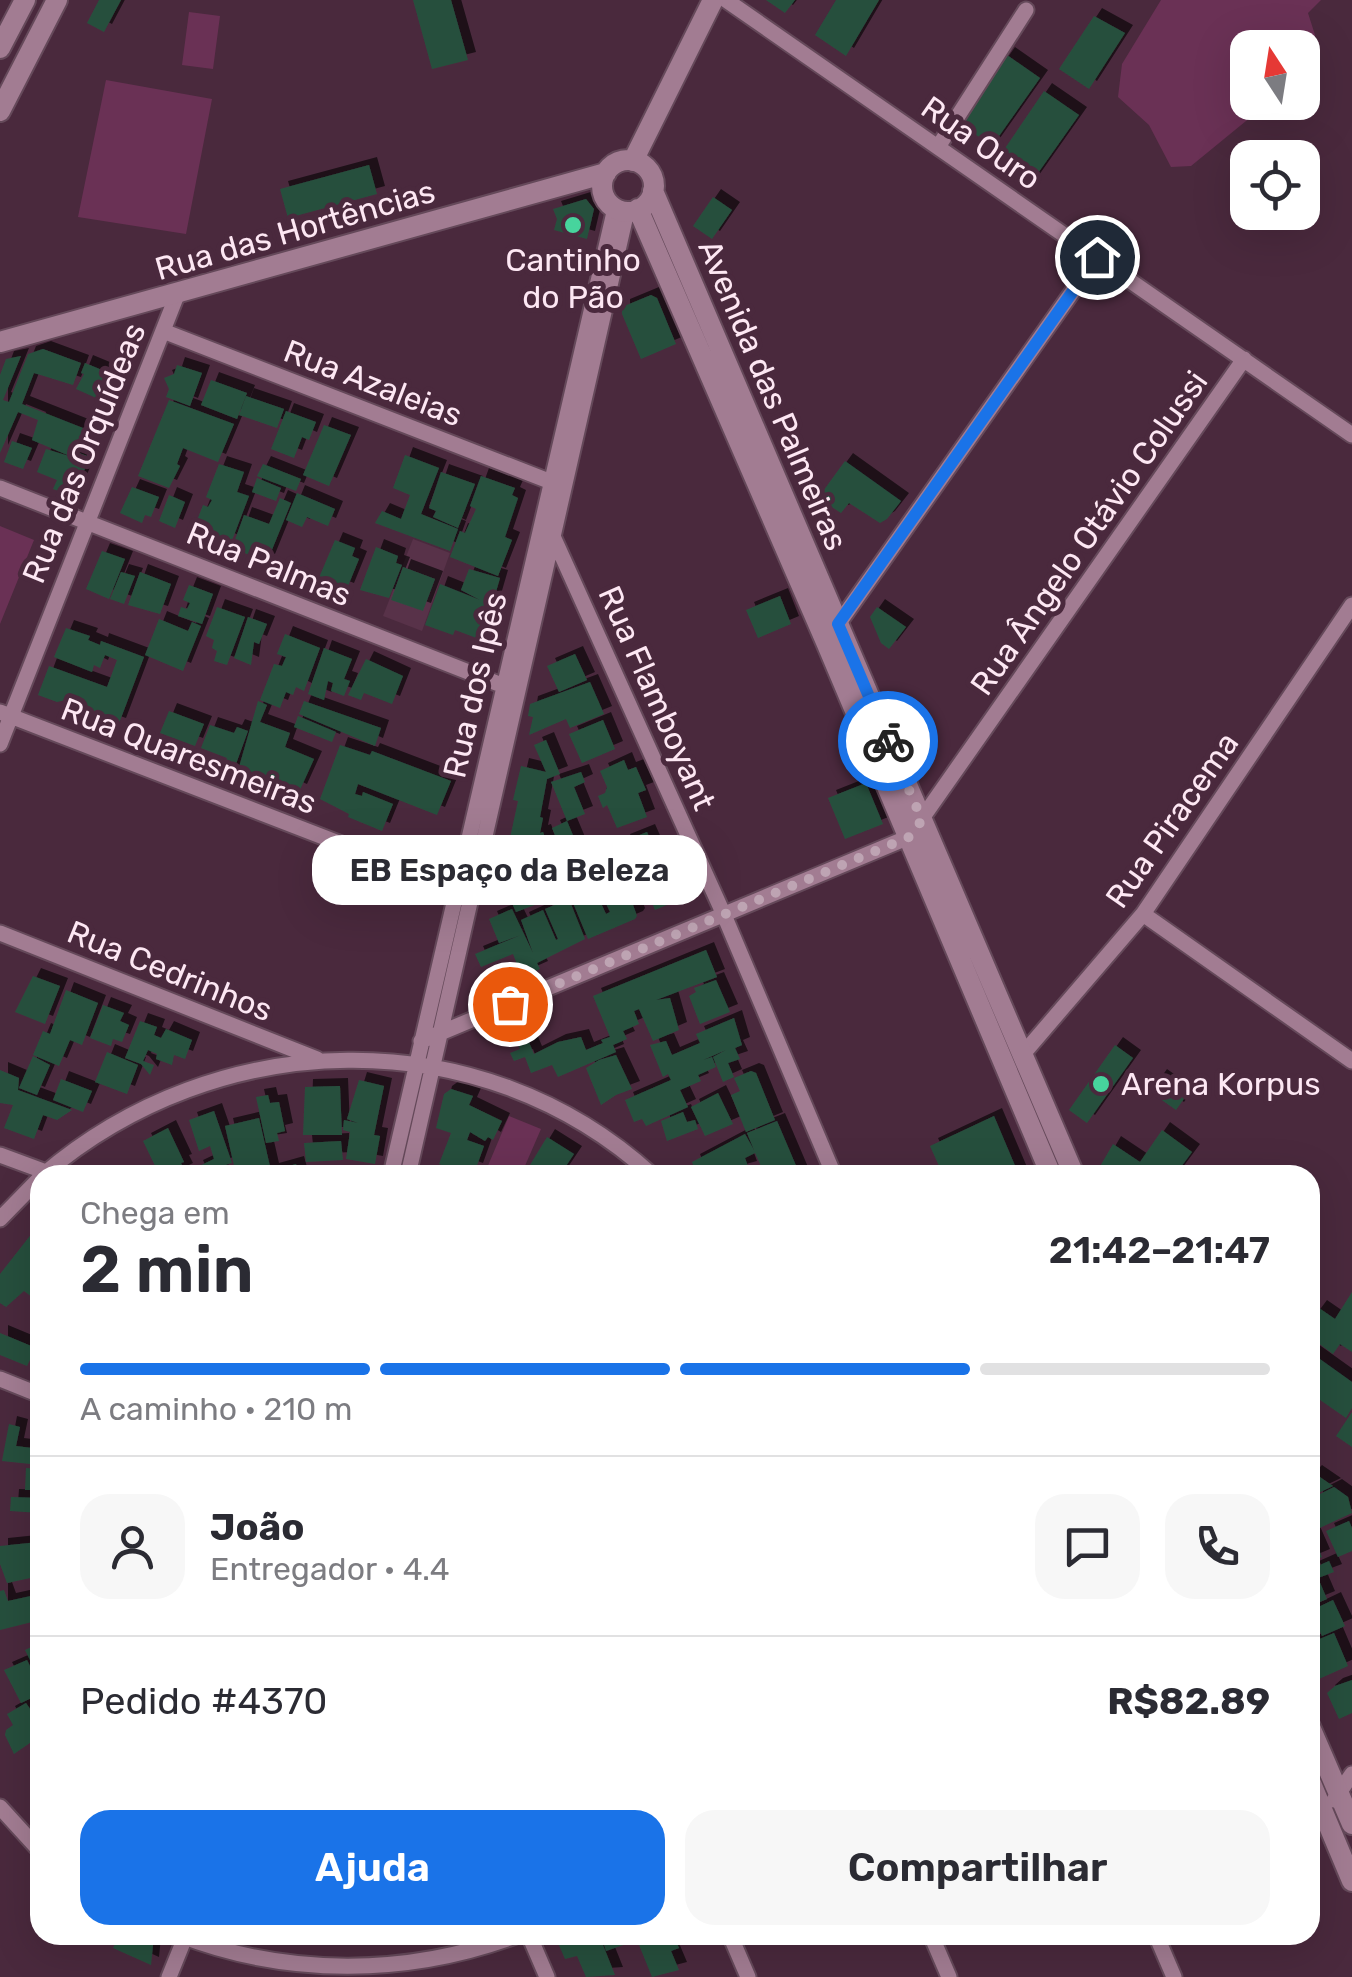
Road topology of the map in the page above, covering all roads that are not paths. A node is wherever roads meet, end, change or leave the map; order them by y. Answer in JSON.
{"nodes":[{"id":1,"x":24,"y":0,"type":"edge"},
{"id":2,"x":57,"y":0,"type":"edge"},
{"id":3,"x":713,"y":0,"type":"edge"},
{"id":4,"x":726,"y":0,"type":"edge"},
{"id":5,"x":1026,"y":10,"type":"dead end"},
{"id":6,"x":0,"y":48,"type":"edge"},
{"id":7,"x":0,"y":112,"type":"edge"},
{"id":8,"x":938,"y":147,"type":"junction"},
{"id":9,"x":633,"y":161,"type":"junction"},
{"id":10,"x":606,"y":174,"type":"junction"},
{"id":11,"x":654,"y":191,"type":"junction"},
{"id":12,"x":626,"y":209,"type":"junction"},
{"id":13,"x":1097,"y":257,"type":"junction"},
{"id":14,"x":177,"y":295,"type":"junction"},
{"id":15,"x":162,"y":331,"type":"junction"},
{"id":16,"x":0,"y":342,"type":"edge"},
{"id":17,"x":1244,"y":359,"type":"junction"},
{"id":18,"x":1352,"y":436,"type":"edge"},
{"id":19,"x":557,"y":484,"type":"junction"},
{"id":20,"x":0,"y":488,"type":"edge"},
{"id":21,"x":86,"y":521,"type":"junction"},
{"id":22,"x":546,"y":532,"type":"junction"},
{"id":23,"x":1352,"y":606,"type":"edge"},
{"id":24,"x":838,"y":624,"type":"junction"},
{"id":25,"x":826,"y":642,"type":"junction"},
{"id":26,"x":510,"y":689,"type":"junction"},
{"id":27,"x":6,"y":714,"type":"edge"},
{"id":28,"x":0,"y":744,"type":"edge"},
{"id":29,"x":916,"y":829,"type":"junction"},
{"id":30,"x":463,"y":891,"type":"junction"},
{"id":31,"x":1143,"y":914,"type":"junction"},
{"id":32,"x":724,"y":915,"type":"junction"},
{"id":33,"x":0,"y":933,"type":"edge"},
{"id":34,"x":438,"y":1034,"type":"junction"},
{"id":35,"x":420,"y":1041,"type":"junction"},
{"id":36,"x":1023,"y":1054,"type":"junction"},
{"id":37,"x":320,"y":1060,"type":"junction"},
{"id":38,"x":1352,"y":1061,"type":"edge"},
{"id":39,"x":423,"y":1066,"type":"junction"},
{"id":40,"x":0,"y":1156,"type":"edge"},
{"id":41,"x":56,"y":1165,"type":"edge"},
{"id":42,"x":395,"y":1165,"type":"edge"},
{"id":43,"x":409,"y":1165,"type":"edge"},
{"id":44,"x":640,"y":1165,"type":"edge"},
{"id":45,"x":830,"y":1165,"type":"edge"},
{"id":46,"x":1047,"y":1165,"type":"edge"},
{"id":47,"x":1070,"y":1165,"type":"edge"},
{"id":48,"x":30,"y":1169,"type":"edge"},
{"id":49,"x":30,"y":1188,"type":"edge"},
{"id":50,"x":0,"y":1219,"type":"edge"},
{"id":51,"x":0,"y":1379,"type":"edge"},
{"id":52,"x":30,"y":1391,"type":"edge"},
{"id":53,"x":1320,"y":1749,"type":"edge"},
{"id":54,"x":1352,"y":1774,"type":"edge"},
{"id":55,"x":1339,"y":1793,"type":"junction"},
{"id":56,"x":1320,"y":1805,"type":"edge"},
{"id":57,"x":0,"y":1808,"type":"edge"},
{"id":58,"x":1324,"y":1815,"type":"junction"},
{"id":59,"x":1352,"y":1824,"type":"edge"},
{"id":60,"x":30,"y":1840,"type":"edge"},
{"id":61,"x":1352,"y":1880,"type":"edge"},
{"id":62,"x":180,"y":1945,"type":"edge"},
{"id":63,"x":206,"y":1945,"type":"edge"},
{"id":64,"x":486,"y":1945,"type":"edge"},
{"id":65,"x":533,"y":1945,"type":"edge"},
{"id":66,"x":734,"y":1945,"type":"edge"},
{"id":67,"x":935,"y":1945,"type":"edge"},
{"id":68,"x":1160,"y":1945,"type":"edge"},
{"id":69,"x":317,"y":1972,"type":"edge"},
{"id":70,"x":169,"y":1977,"type":"edge"},
{"id":71,"x":547,"y":1977,"type":"edge"},
{"id":72,"x":748,"y":1977,"type":"edge"},
{"id":73,"x":949,"y":1977,"type":"edge"},
{"id":74,"x":1174,"y":1977,"type":"edge"}],
"edges":[{"from":1,"to":6,"type":"street"},
{"from":2,"to":7,"type":"street"},
{"from":3,"to":9,"type":"street"},
{"from":4,"to":8,"type":"street","name":"Rua Ouro"},
{"from":5,"to":8,"type":"street"},
{"from":8,"to":13,"type":"street","name":"Rua Ouro"},
{"from":9,"to":10,"type":"street"},
{"from":9,"to":11,"type":"street"},
{"from":10,"to":12,"type":"street"},
{"from":10,"to":14,"type":"street","name":"Rua das Hortências"},
{"from":11,"to":12,"type":"street"},
{"from":11,"to":24,"type":"street","name":"Avenida das Palmeiras"},
{"from":12,"to":19,"type":"street","name":"Rua dos Ipês"},
{"from":12,"to":25,"type":"street","name":"Avenida das Palmeiras"},
{"from":13,"to":17,"type":"street","name":"Rua Ouro"},
{"from":13,"to":24,"type":"street"},
{"from":14,"to":15,"type":"street","name":"Rua das Orquídeas"},
{"from":14,"to":16,"type":"street","name":"Rua das Hortências"},
{"from":15,"to":19,"type":"street","name":"Rua Azaleias"},
{"from":15,"to":21,"type":"street","name":"Rua das Orquídeas"},
{"from":17,"to":18,"type":"street","name":"Rua Ouro"},
{"from":17,"to":29,"type":"street","name":"Rua Ângelo Otávio Colussi"},
{"from":19,"to":22,"type":"street","name":"Rua dos Ipês"},
{"from":20,"to":21,"type":"street","name":"Rua Palmas"},
{"from":21,"to":26,"type":"street","name":"Rua Palmas"},
{"from":21,"to":27,"type":"street","name":"Rua das Orquídeas"},
{"from":22,"to":26,"type":"street","name":"Rua dos Ipês"},
{"from":22,"to":32,"type":"street","name":"Rua Flamboyant"},
{"from":23,"to":31,"type":"street","name":"Rua Piracema"},
{"from":24,"to":25,"type":"street"},
{"from":24,"to":29,"type":"street","name":"Avenida das Palmeiras"},
{"from":25,"to":29,"type":"street","name":"Avenida das Palmeiras"},
{"from":26,"to":30,"type":"street","name":"Rua dos Ipês"},
{"from":27,"to":28,"type":"street","name":"Rua das Orquídeas"},
{"from":27,"to":30,"type":"street","name":"Rua Quaresmeiras"},
{"from":29,"to":32,"type":"street"},
{"from":29,"to":36,"type":"street","name":"Avenida das Palmeiras"},
{"from":29,"to":46,"type":"street","name":"Avenida das Palmeiras"},
{"from":30,"to":34,"type":"street","name":"Rua dos Ipês"},
{"from":30,"to":35,"type":"street","name":"Rua dos Ipês"},
{"from":31,"to":36,"type":"street","name":"Rua Piracema"},
{"from":31,"to":38,"type":"street"},
{"from":32,"to":34,"type":"street"},
{"from":32,"to":45,"type":"street","name":"Rua Flamboyant"},
{"from":33,"to":37,"type":"street","name":"Rua Cedrinhos"},
{"from":34,"to":35,"type":"street"},
{"from":34,"to":39,"type":"street","name":"Rua dos Ipês"},
{"from":35,"to":39,"type":"street","name":"Rua dos Ipês"},
{"from":36,"to":47,"type":"street","name":"Avenida das Palmeiras"},
{"from":37,"to":39,"type":"street"},
{"from":37,"to":41,"type":"street"},
{"from":39,"to":42,"type":"street","name":"Rua dos Ipês"},
{"from":39,"to":43,"type":"street","name":"Rua dos Ipês"},
{"from":39,"to":44,"type":"street"},
{"from":40,"to":48,"type":"street"},
{"from":49,"to":50,"type":"street"},
{"from":51,"to":52,"type":"street"},
{"from":53,"to":55,"type":"street"},
{"from":54,"to":55,"type":"street"},
{"from":55,"to":58,"type":"street"},
{"from":55,"to":59,"type":"street"},
{"from":56,"to":58,"type":"street"},
{"from":57,"to":60,"type":"street"},
{"from":58,"to":61,"type":"street"},
{"from":62,"to":70,"type":"street"},
{"from":63,"to":69,"type":"street"},
{"from":64,"to":69,"type":"street"},
{"from":65,"to":71,"type":"street"},
{"from":66,"to":72,"type":"street"},
{"from":67,"to":73,"type":"street"},
{"from":68,"to":74,"type":"street"}]}
